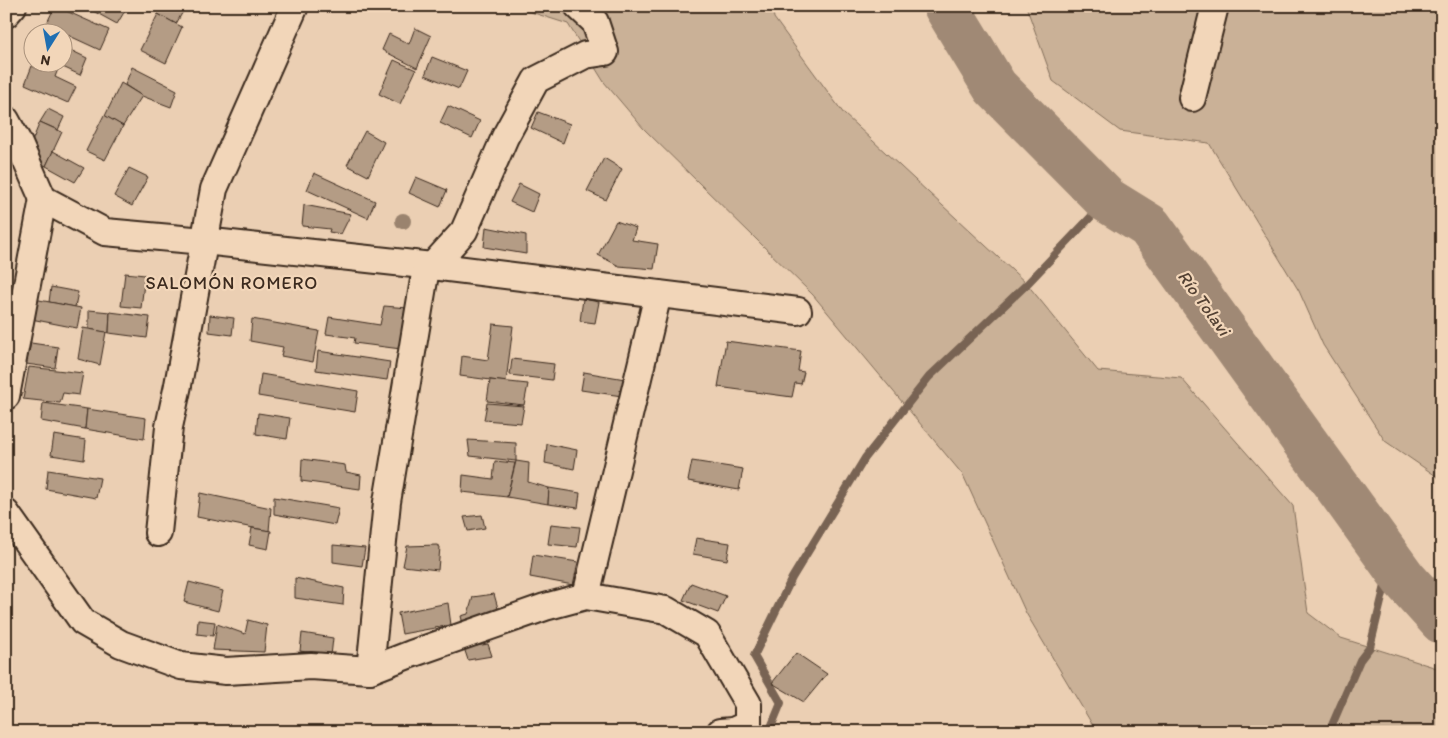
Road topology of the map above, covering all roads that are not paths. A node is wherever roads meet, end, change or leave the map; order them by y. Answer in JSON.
{"nodes":[{"id":1,"x":13,"y":6,"type":"edge"},
{"id":2,"x":296,"y":6,"type":"edge"},
{"id":3,"x":578,"y":6,"type":"edge"},
{"id":4,"x":1215,"y":6,"type":"edge"},
{"id":5,"x":6,"y":14,"type":"edge"},
{"id":6,"x":1192,"y":98,"type":"dead end"},
{"id":7,"x":6,"y":120,"type":"edge"},
{"id":8,"x":43,"y":198,"type":"junction"},
{"id":9,"x":204,"y":241,"type":"junction"},
{"id":10,"x":432,"y":266,"type":"junction"},
{"id":11,"x":658,"y":294,"type":"junction"},
{"id":12,"x":798,"y":311,"type":"dead end"},
{"id":13,"x":6,"y":396,"type":"edge"},
{"id":14,"x":6,"y":513,"type":"edge"},
{"id":15,"x":158,"y":533,"type":"dead end"},
{"id":16,"x":586,"y":596,"type":"junction"},
{"id":17,"x":370,"y":670,"type":"junction"},
{"id":18,"x":720,"y":732,"type":"edge"}],
"edges":[{"from":1,"to":5,"type":"street"},
{"from":2,"to":9,"type":"street"},
{"from":3,"to":10,"type":"street"},
{"from":4,"to":6,"type":"street"},
{"from":7,"to":8,"type":"street"},
{"from":8,"to":9,"type":"street"},
{"from":8,"to":13,"type":"street"},
{"from":9,"to":10,"type":"street"},
{"from":9,"to":15,"type":"street"},
{"from":10,"to":11,"type":"street"},
{"from":10,"to":17,"type":"street"},
{"from":11,"to":12,"type":"street"},
{"from":11,"to":16,"type":"street"},
{"from":14,"to":17,"type":"street"},
{"from":16,"to":17,"type":"street"},
{"from":16,"to":18,"type":"street"}]}
